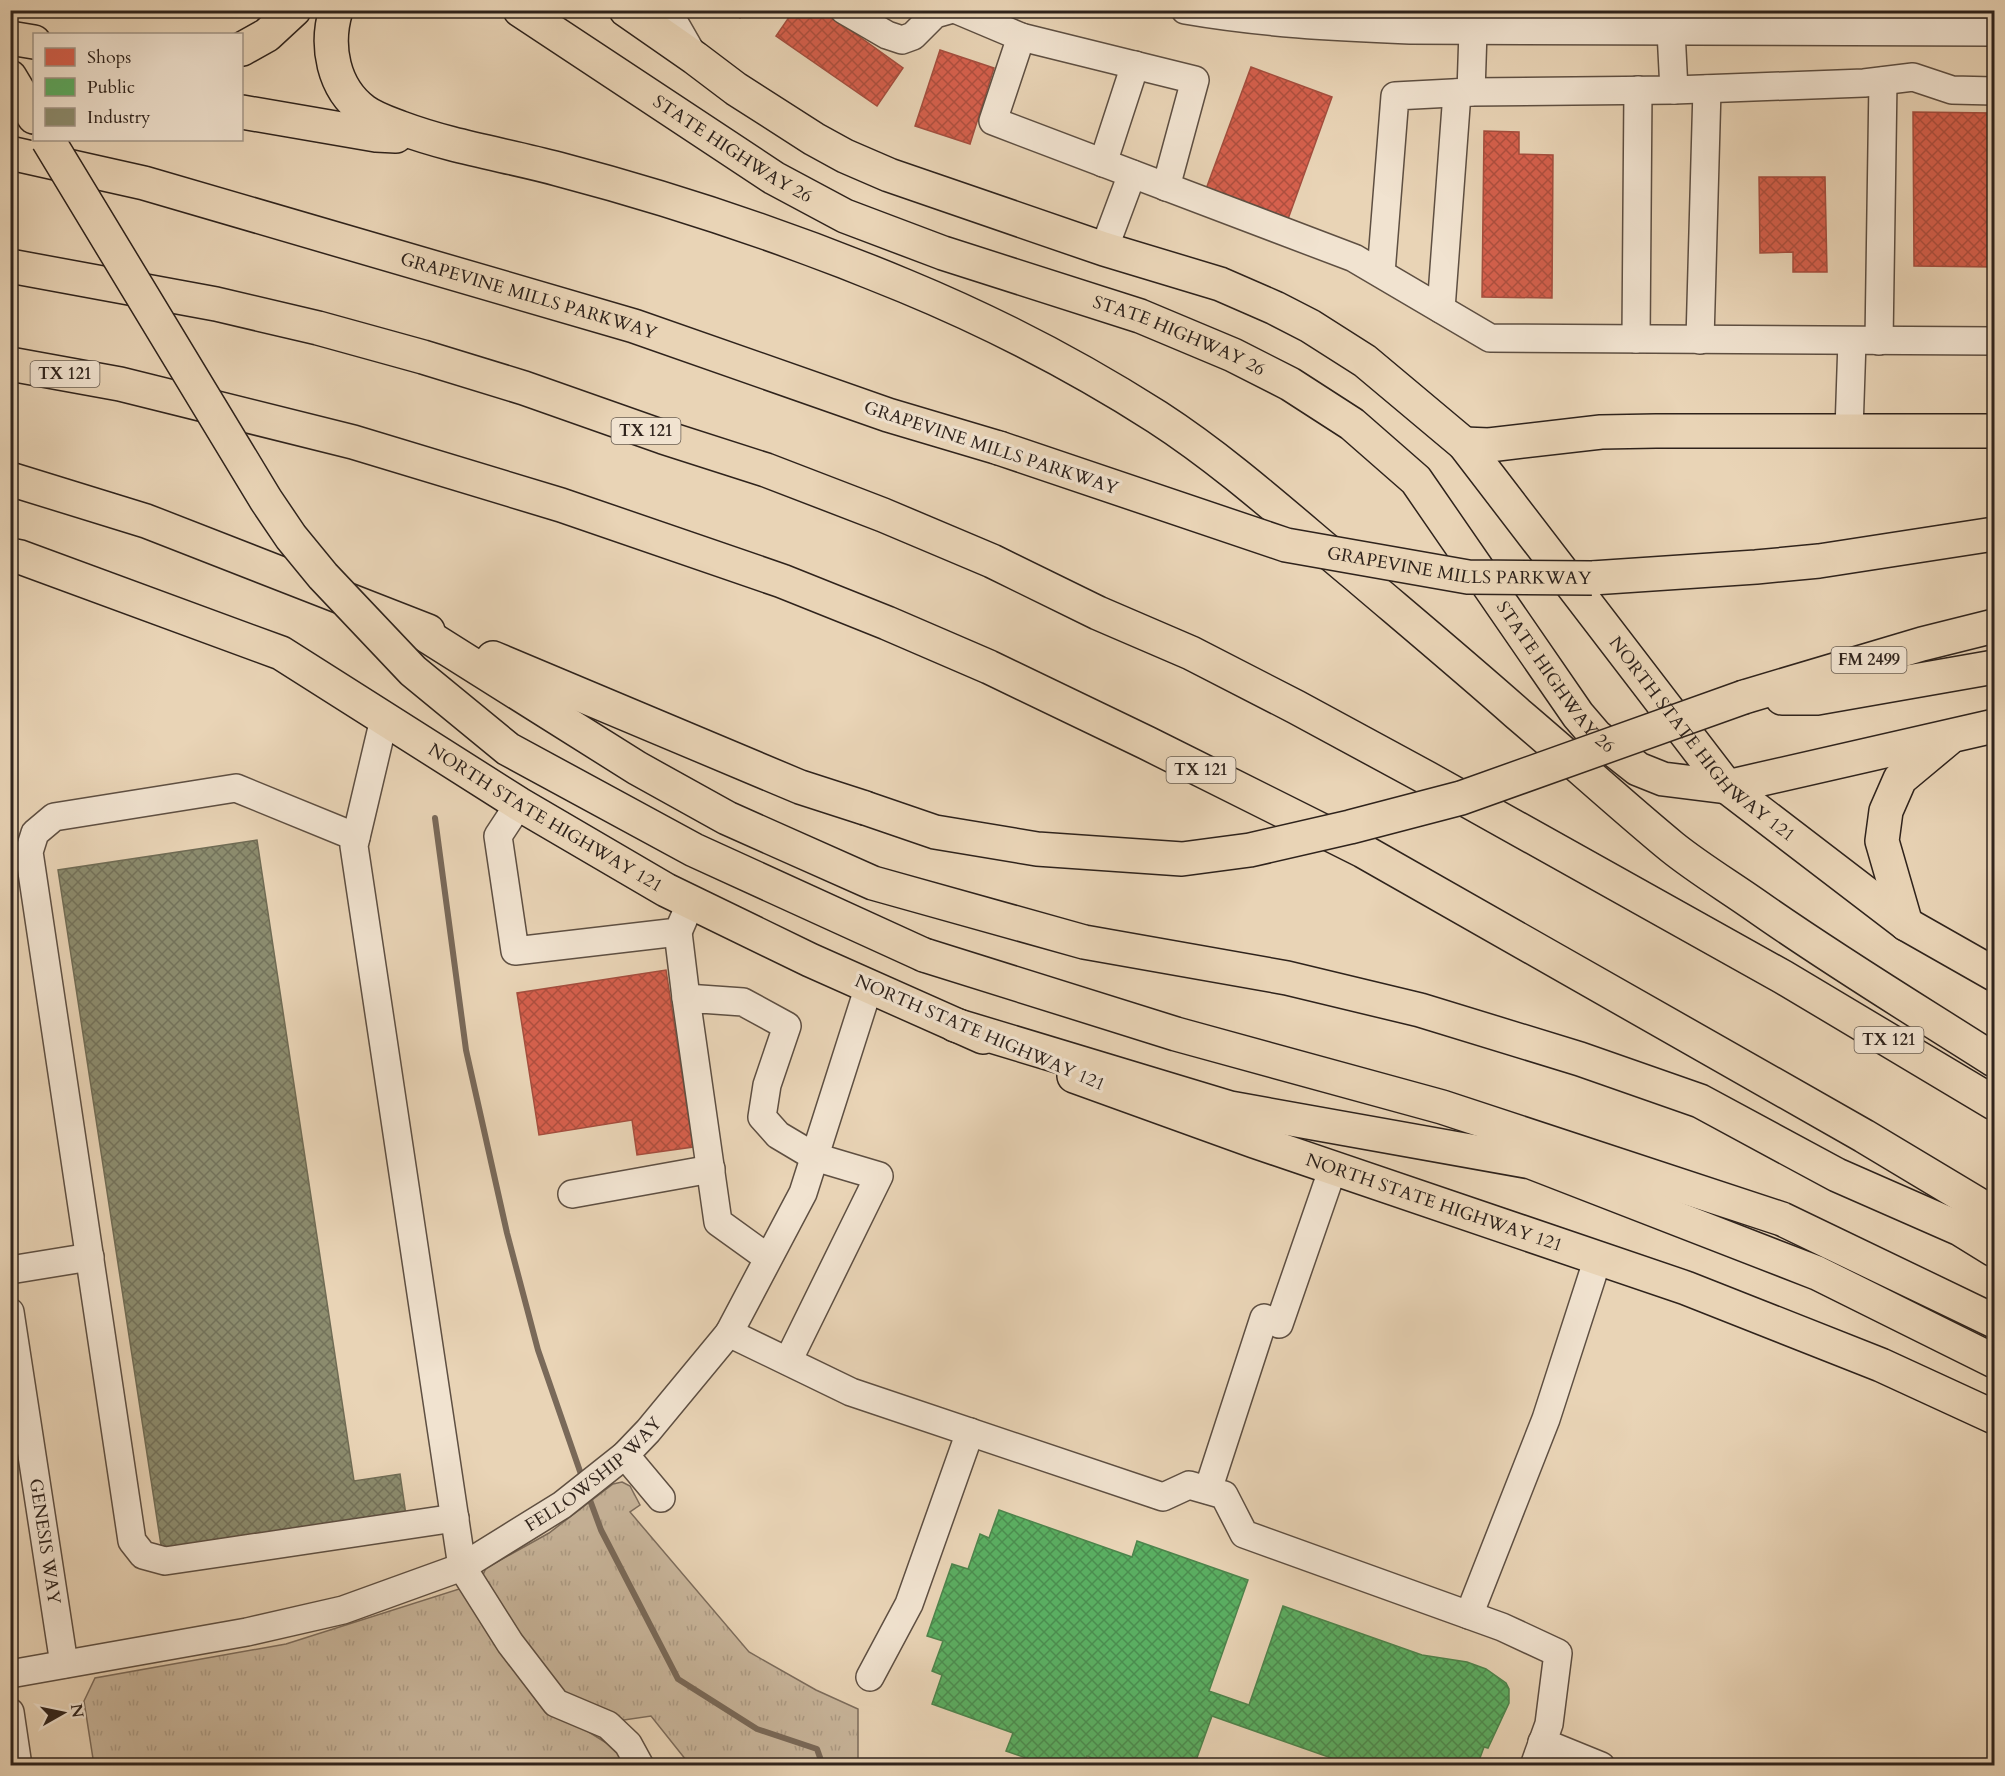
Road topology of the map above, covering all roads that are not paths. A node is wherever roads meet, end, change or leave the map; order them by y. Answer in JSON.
{"nodes":[{"id":1,"x":336,"y":10,"type":"edge"},
{"id":2,"x":520,"y":10,"type":"edge"},
{"id":3,"x":626,"y":10,"type":"edge"},
{"id":4,"x":667,"y":10,"type":"edge"},
{"id":5,"x":844,"y":10,"type":"edge"},
{"id":6,"x":948,"y":10,"type":"edge"},
{"id":7,"x":957,"y":10,"type":"edge"},
{"id":8,"x":1185,"y":10,"type":"edge"},
{"id":9,"x":293,"y":11,"type":"edge"},
{"id":10,"x":1473,"y":31,"type":"junction"},
{"id":11,"x":1671,"y":31,"type":"junction"},
{"id":12,"x":1995,"y":32,"type":"edge"},
{"id":13,"x":1021,"y":36,"type":"junction"},
{"id":14,"x":10,"y":38,"type":"edge"},
{"id":15,"x":33,"y":42,"type":"edge"},
{"id":16,"x":243,"y":48,"type":"edge"},
{"id":17,"x":695,"y":58,"type":"junction"},
{"id":18,"x":1135,"y":65,"type":"junction"},
{"id":19,"x":10,"y":70,"type":"edge"},
{"id":20,"x":33,"y":74,"type":"edge"},
{"id":21,"x":10,"y":77,"type":"edge"},
{"id":22,"x":1883,"y":81,"type":"junction"},
{"id":23,"x":1707,"y":88,"type":"junction"},
{"id":24,"x":1638,"y":90,"type":"junction"},
{"id":25,"x":1674,"y":90,"type":"junction"},
{"id":26,"x":1995,"y":91,"type":"edge"},
{"id":27,"x":1464,"y":92,"type":"junction"},
{"id":28,"x":243,"y":112,"type":"edge"},
{"id":29,"x":33,"y":115,"type":"edge"},
{"id":30,"x":431,"y":139,"type":"junction"},
{"id":31,"x":49,"y":141,"type":"edge"},
{"id":32,"x":10,"y":153,"type":"edge"},
{"id":33,"x":1103,"y":163,"type":"junction"},
{"id":34,"x":1132,"y":174,"type":"junction"},
{"id":35,"x":1167,"y":186,"type":"junction"},
{"id":36,"x":1104,"y":249,"type":"junction"},
{"id":37,"x":10,"y":266,"type":"edge"},
{"id":38,"x":1381,"y":273,"type":"junction"},
{"id":39,"x":1441,"y":309,"type":"junction"},
{"id":40,"x":1636,"y":339,"type":"junction"},
{"id":41,"x":1700,"y":340,"type":"junction"},
{"id":42,"x":1851,"y":341,"type":"junction"},
{"id":43,"x":1879,"y":341,"type":"junction"},
{"id":44,"x":1995,"y":341,"type":"edge"},
{"id":45,"x":10,"y":364,"type":"edge"},
{"id":46,"x":1849,"y":430,"type":"junction"},
{"id":47,"x":1995,"y":430,"type":"edge"},
{"id":48,"x":1464,"y":444,"type":"junction"},
{"id":49,"x":10,"y":479,"type":"edge"},
{"id":50,"x":1995,"y":534,"type":"edge"},
{"id":51,"x":10,"y":555,"type":"edge"},
{"id":52,"x":408,"y":624,"type":"junction"},
{"id":53,"x":1995,"y":626,"type":"edge"},
{"id":54,"x":1995,"y":667,"type":"edge"},
{"id":55,"x":1744,"y":697,"type":"junction"},
{"id":56,"x":384,"y":718,"type":"junction"},
{"id":57,"x":1995,"y":726,"type":"edge"},
{"id":58,"x":1953,"y":735,"type":"junction"},
{"id":59,"x":1727,"y":787,"type":"junction"},
{"id":60,"x":519,"y":804,"type":"junction"},
{"id":61,"x":356,"y":837,"type":"junction"},
{"id":62,"x":691,"y":902,"type":"junction"},
{"id":63,"x":1906,"y":924,"type":"junction"},
{"id":64,"x":678,"y":932,"type":"junction"},
{"id":65,"x":1995,"y":974,"type":"edge"},
{"id":66,"x":869,"y":986,"type":"junction"},
{"id":67,"x":686,"y":998,"type":"junction"},
{"id":68,"x":955,"y":1025,"type":"junction"},
{"id":69,"x":1995,"y":1060,"type":"edge"},
{"id":70,"x":1995,"y":1103,"type":"edge"},
{"id":71,"x":815,"y":1157,"type":"junction"},
{"id":72,"x":1333,"y":1168,"type":"junction"},
{"id":73,"x":711,"y":1169,"type":"junction"},
{"id":74,"x":572,"y":1194,"type":"dead end"},
{"id":75,"x":1995,"y":1215,"type":"edge"},
{"id":76,"x":1995,"y":1250,"type":"edge"},
{"id":77,"x":90,"y":1257,"type":"junction"},
{"id":78,"x":768,"y":1258,"type":"junction"},
{"id":79,"x":1598,"y":1258,"type":"junction"},
{"id":80,"x":10,"y":1270,"type":"edge"},
{"id":81,"x":10,"y":1312,"type":"edge"},
{"id":82,"x":1995,"y":1321,"type":"edge"},
{"id":83,"x":729,"y":1333,"type":"junction"},
{"id":84,"x":788,"y":1361,"type":"junction"},
{"id":85,"x":1995,"y":1361,"type":"edge"},
{"id":86,"x":1995,"y":1417,"type":"edge"},
{"id":87,"x":970,"y":1432,"type":"junction"},
{"id":88,"x":625,"y":1455,"type":"junction"},
{"id":89,"x":1208,"y":1490,"type":"junction"},
{"id":90,"x":662,"y":1498,"type":"dead end"},
{"id":91,"x":455,"y":1518,"type":"junction"},
{"id":92,"x":462,"y":1567,"type":"junction"},
{"id":93,"x":1469,"y":1615,"type":"junction"},
{"id":94,"x":64,"y":1664,"type":"junction"},
{"id":95,"x":10,"y":1674,"type":"edge"},
{"id":96,"x":870,"y":1677,"type":"dead end"},
{"id":97,"x":10,"y":1712,"type":"edge"},
{"id":98,"x":1538,"y":1754,"type":"edge"},
{"id":99,"x":18,"y":1766,"type":"edge"},
{"id":100,"x":640,"y":1766,"type":"edge"},
{"id":101,"x":1601,"y":1766,"type":"edge"}],
"edges":[{"from":1,"to":30,"type":"main road"},
{"from":2,"to":59,"type":"main road","name":"STATE HIGHWAY 26"},
{"from":3,"to":17,"type":"main road"},
{"from":4,"to":17,"type":"street"},
{"from":5,"to":6,"type":"street"},
{"from":7,"to":13,"type":"street"},
{"from":8,"to":10,"type":"street"},
{"from":9,"to":16,"type":"main road"},
{"from":10,"to":11,"type":"street"},
{"from":10,"to":27,"type":"street"},
{"from":11,"to":12,"type":"street"},
{"from":11,"to":25,"type":"street"},
{"from":13,"to":18,"type":"street"},
{"from":13,"to":33,"type":"street"},
{"from":14,"to":15,"type":"main road"},
{"from":17,"to":36,"type":"main road"},
{"from":18,"to":33,"type":"street"},
{"from":18,"to":35,"type":"street"},
{"from":19,"to":20,"type":"main road"},
{"from":21,"to":29,"type":"main road"},
{"from":22,"to":23,"type":"street"},
{"from":22,"to":26,"type":"street"},
{"from":22,"to":43,"type":"street"},
{"from":23,"to":25,"type":"street"},
{"from":23,"to":41,"type":"street"},
{"from":24,"to":25,"type":"street"},
{"from":24,"to":27,"type":"street"},
{"from":24,"to":40,"type":"street"},
{"from":27,"to":38,"type":"street"},
{"from":27,"to":39,"type":"street"},
{"from":28,"to":30,"type":"main road"},
{"from":30,"to":69,"type":"main road"},
{"from":31,"to":82,"type":"main road","bridge":true},
{"from":32,"to":50,"type":"main road","name":"GRAPEVINE MILLS PARKWAY","bridge":true},
{"from":33,"to":34,"type":"street"},
{"from":34,"to":35,"type":"street"},
{"from":34,"to":36,"type":"street"},
{"from":35,"to":38,"type":"street"},
{"from":36,"to":48,"type":"main road"},
{"from":37,"to":70,"type":"main road","number":"TX 121"},
{"from":38,"to":39,"type":"street"},
{"from":39,"to":40,"type":"street"},
{"from":40,"to":41,"type":"street"},
{"from":41,"to":42,"type":"street"},
{"from":42,"to":43,"type":"street"},
{"from":42,"to":46,"type":"street"},
{"from":43,"to":44,"type":"street"},
{"from":45,"to":75,"type":"main road","number":"TX 121"},
{"from":46,"to":47,"type":"main road"},
{"from":46,"to":48,"type":"main road"},
{"from":48,"to":59,"type":"main road","name":"NORTH STATE HIGHWAY 121"},
{"from":49,"to":52,"type":"main road"},
{"from":51,"to":56,"type":"main road","name":"NORTH STATE HIGHWAY 121"},
{"from":52,"to":55,"type":"main road","bridge":true},
{"from":52,"to":76,"type":"main road"},
{"from":53,"to":55,"type":"main road","number":"FM 2499"},
{"from":54,"to":55,"type":"main road"},
{"from":56,"to":60,"type":"main road","name":"NORTH STATE HIGHWAY 121"},
{"from":56,"to":61,"type":"street"},
{"from":57,"to":58,"type":"main road"},
{"from":58,"to":59,"type":"main road"},
{"from":58,"to":63,"type":"main road"},
{"from":59,"to":63,"type":"main road","name":"NORTH STATE HIGHWAY 121"},
{"from":60,"to":62,"type":"main road","name":"NORTH STATE HIGHWAY 121"},
{"from":60,"to":64,"type":"street"},
{"from":61,"to":77,"type":"street"},
{"from":61,"to":91,"type":"street"},
{"from":62,"to":64,"type":"street"},
{"from":62,"to":66,"type":"main road","name":"NORTH STATE HIGHWAY 121"},
{"from":63,"to":65,"type":"main road","name":"NORTH STATE HIGHWAY 121"},
{"from":64,"to":67,"type":"street"},
{"from":66,"to":68,"type":"main road","name":"NORTH STATE HIGHWAY 121"},
{"from":66,"to":71,"type":"street","name":"FELLOWSHIP WAY"},
{"from":67,"to":71,"type":"street"},
{"from":67,"to":73,"type":"street"},
{"from":68,"to":72,"type":"main road","name":"NORTH STATE HIGHWAY 121"},
{"from":68,"to":85,"type":"main road"},
{"from":71,"to":78,"type":"street","name":"FELLOWSHIP WAY"},
{"from":71,"to":84,"type":"street"},
{"from":72,"to":79,"type":"main road","name":"NORTH STATE HIGHWAY 121"},
{"from":72,"to":89,"type":"street"},
{"from":73,"to":74,"type":"street"},
{"from":73,"to":78,"type":"street"},
{"from":77,"to":80,"type":"street"},
{"from":77,"to":91,"type":"street"},
{"from":78,"to":83,"type":"street","name":"FELLOWSHIP WAY"},
{"from":79,"to":86,"type":"main road","name":"NORTH STATE HIGHWAY 121"},
{"from":79,"to":93,"type":"street"},
{"from":81,"to":94,"type":"street","name":"GENESIS WAY"},
{"from":83,"to":84,"type":"street"},
{"from":83,"to":88,"type":"street","name":"FELLOWSHIP WAY"},
{"from":84,"to":87,"type":"street"},
{"from":87,"to":89,"type":"street"},
{"from":87,"to":96,"type":"street"},
{"from":88,"to":90,"type":"street"},
{"from":88,"to":92,"type":"street","name":"FELLOWSHIP WAY"},
{"from":89,"to":93,"type":"street"},
{"from":91,"to":92,"type":"street"},
{"from":92,"to":94,"type":"street","name":"FELLOWSHIP WAY"},
{"from":92,"to":100,"type":"street"},
{"from":93,"to":98,"type":"street"},
{"from":94,"to":95,"type":"street","name":"FELLOWSHIP WAY"},
{"from":97,"to":99,"type":"street"},
{"from":98,"to":101,"type":"street"}]}
